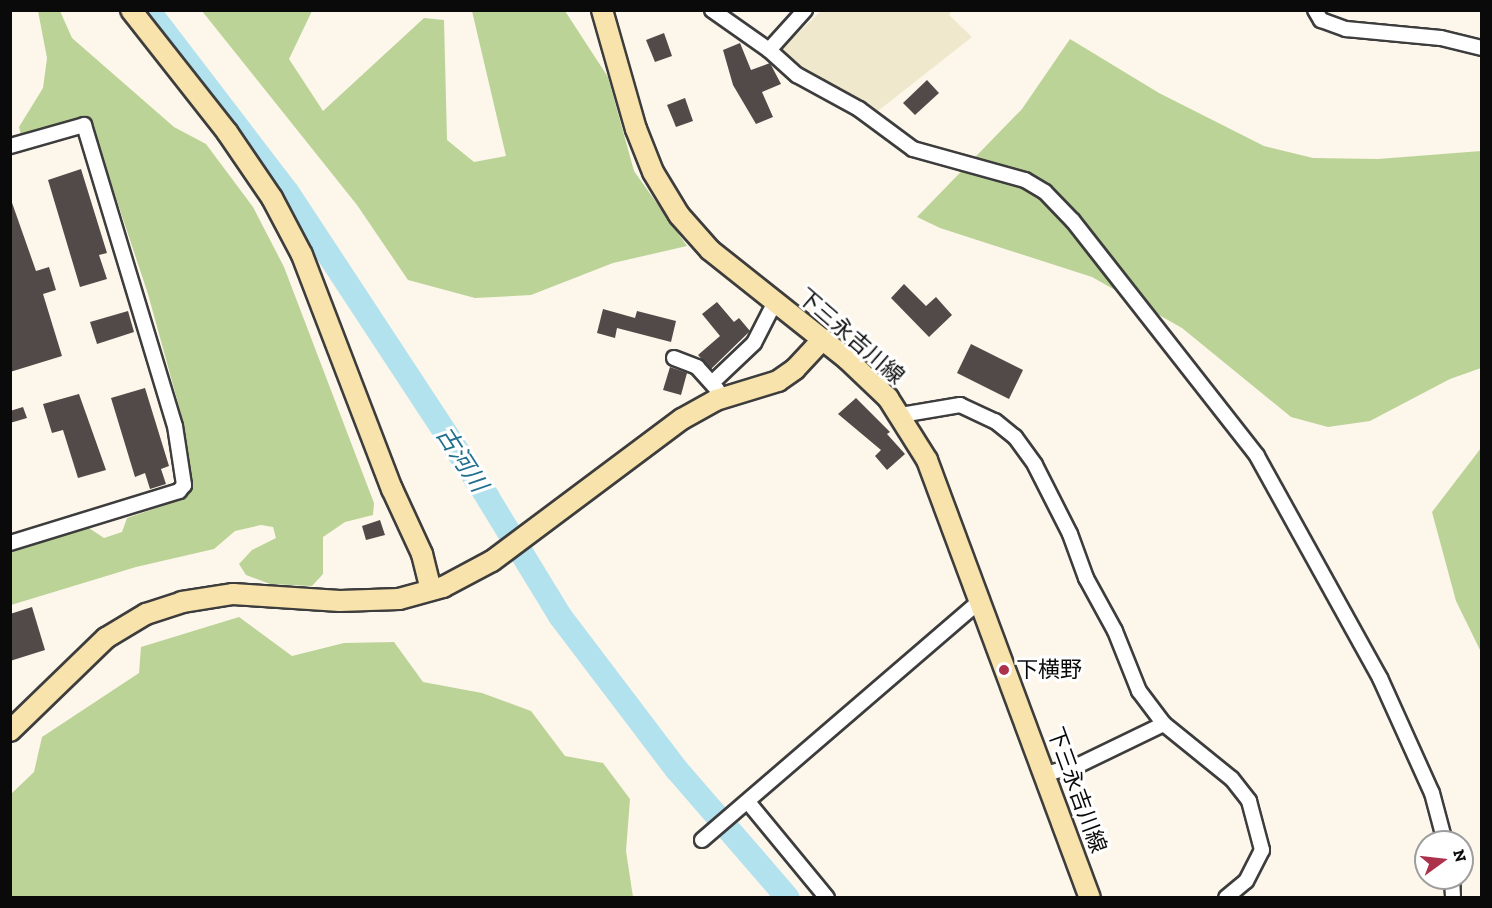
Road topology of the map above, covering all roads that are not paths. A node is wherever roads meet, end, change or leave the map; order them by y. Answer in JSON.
{"nodes":[{"id":1,"x":131,"y":10,"type":"edge"},
{"id":2,"x":602,"y":10,"type":"edge"},
{"id":3,"x":712,"y":10,"type":"edge"},
{"id":4,"x":805,"y":10,"type":"edge"},
{"id":5,"x":1315,"y":10,"type":"edge"},
{"id":6,"x":1482,"y":48,"type":"edge"},
{"id":7,"x":769,"y":50,"type":"junction"},
{"id":8,"x":10,"y":146,"type":"edge"},
{"id":9,"x":776,"y":302,"type":"junction"},
{"id":10,"x":823,"y":339,"type":"junction"},
{"id":11,"x":674,"y":358,"type":"dead end"},
{"id":12,"x":717,"y":390,"type":"junction"},
{"id":13,"x":901,"y":416,"type":"junction"},
{"id":14,"x":10,"y":543,"type":"edge"},
{"id":15,"x":431,"y":590,"type":"junction"},
{"id":16,"x":981,"y":600,"type":"junction"},
{"id":17,"x":1164,"y":723,"type":"junction"},
{"id":18,"x":10,"y":731,"type":"edge"},
{"id":19,"x":1046,"y":774,"type":"junction"},
{"id":20,"x":746,"y":803,"type":"junction"},
{"id":21,"x":1442,"y":830,"type":"edge"},
{"id":22,"x":702,"y":840,"type":"dead end"},
{"id":23,"x":827,"y":897,"type":"edge"},
{"id":24,"x":1090,"y":897,"type":"edge"},
{"id":25,"x":1226,"y":897,"type":"edge"}],
"edges":[{"from":1,"to":15,"type":"street"},
{"from":2,"to":9,"type":"street","name":"下三永吉川線"},
{"from":3,"to":7,"type":"street"},
{"from":4,"to":7,"type":"street"},
{"from":5,"to":6,"type":"street"},
{"from":7,"to":21,"type":"street"},
{"from":8,"to":14,"type":"street"},
{"from":9,"to":10,"type":"street","name":"下三永吉川線"},
{"from":9,"to":12,"type":"street"},
{"from":10,"to":12,"type":"street"},
{"from":10,"to":13,"type":"street","name":"下三永吉川線"},
{"from":11,"to":12,"type":"street"},
{"from":12,"to":15,"type":"street"},
{"from":13,"to":16,"type":"street","name":"下三永吉川線"},
{"from":13,"to":17,"type":"street"},
{"from":15,"to":18,"type":"street"},
{"from":16,"to":19,"type":"street","name":"下三永吉川線"},
{"from":16,"to":20,"type":"street"},
{"from":17,"to":19,"type":"street"},
{"from":17,"to":25,"type":"street"},
{"from":19,"to":24,"type":"street","name":"下三永吉川線"},
{"from":20,"to":22,"type":"street"},
{"from":20,"to":23,"type":"street"}]}
